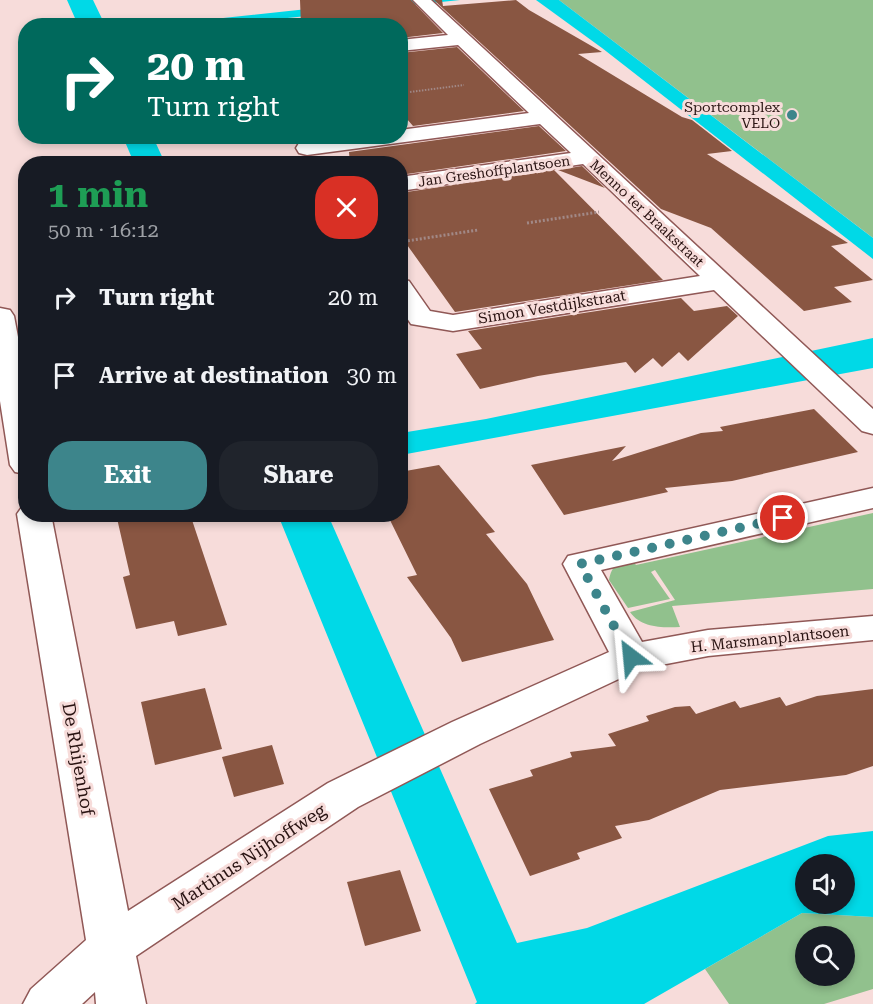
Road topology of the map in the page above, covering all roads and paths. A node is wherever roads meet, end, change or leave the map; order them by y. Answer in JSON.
{"nodes":[{"id":1,"x":421,"y":0,"type":"edge"},
{"id":2,"x":463,"y":39,"type":"junction"},
{"id":3,"x":408,"y":45,"type":"edge"},
{"id":4,"x":466,"y":85,"type":"dead end"},
{"id":5,"x":410,"y":92,"type":"dead end"},
{"id":6,"x":544,"y":117,"type":"junction"},
{"id":7,"x":408,"y":135,"type":"edge"},
{"id":8,"x":341,"y":144,"type":"edge"},
{"id":9,"x":308,"y":149,"type":"edge"},
{"id":10,"x":588,"y":157,"type":"junction"},
{"id":11,"x":408,"y":183,"type":"edge"},
{"id":12,"x":603,"y":211,"type":"dead end"},
{"id":13,"x":527,"y":223,"type":"dead end"},
{"id":14,"x":478,"y":230,"type":"dead end"},
{"id":15,"x":408,"y":241,"type":"edge"},
{"id":16,"x":719,"y":281,"type":"junction"},
{"id":17,"x":408,"y":299,"type":"edge"},
{"id":18,"x":0,"y":316,"type":"edge"},
{"id":19,"x":18,"y":419,"type":"edge"},
{"id":20,"x":873,"y":425,"type":"edge"},
{"id":21,"x":873,"y":498,"type":"edge"},
{"id":22,"x":35,"y":522,"type":"edge"},
{"id":23,"x":873,"y":628,"type":"edge"},
{"id":24,"x":631,"y":657,"type":"junction"},
{"id":25,"x":466,"y":733,"type":"joint"},
{"id":26,"x":111,"y":947,"type":"junction"},
{"id":27,"x":48,"y":1004,"type":"edge"},
{"id":28,"x":122,"y":1004,"type":"edge"}],
"edges":[{"from":1,"to":2,"type":"street","name":"Menno ter Braakstraat"},
{"from":2,"to":3,"type":"street"},
{"from":2,"to":6,"type":"street","name":"Menno ter Braakstraat"},
{"from":4,"to":5,"type":"path"},
{"from":6,"to":7,"type":"street"},
{"from":6,"to":10,"type":"street","name":"Menno ter Braakstraat"},
{"from":8,"to":9,"type":"street"},
{"from":10,"to":11,"type":"street","name":"Jan Greshoffplantsoen"},
{"from":10,"to":16,"type":"street","name":"Menno ter Braakstraat"},
{"from":12,"to":13,"type":"path"},
{"from":14,"to":15,"type":"path"},
{"from":16,"to":17,"type":"street","name":"Simon Vestdijkstraat"},
{"from":16,"to":20,"type":"street","name":"Menno ter Braakstraat"},
{"from":18,"to":19,"type":"street"},
{"from":21,"to":24,"type":"street"},
{"from":22,"to":26,"type":"street","name":"De Rhijenhof"},
{"from":23,"to":24,"type":"street","name":"H. Marsmanplantsoen"},
{"from":24,"to":25,"type":"street","name":"H. Marsmanplantsoen"},
{"from":25,"to":26,"type":"street","name":"Martinus Nijhoffweg"},
{"from":26,"to":27,"type":"street","name":"Martinus Nijhoffweg"},
{"from":26,"to":28,"type":"street","name":"De Rhijenhof"}]}
